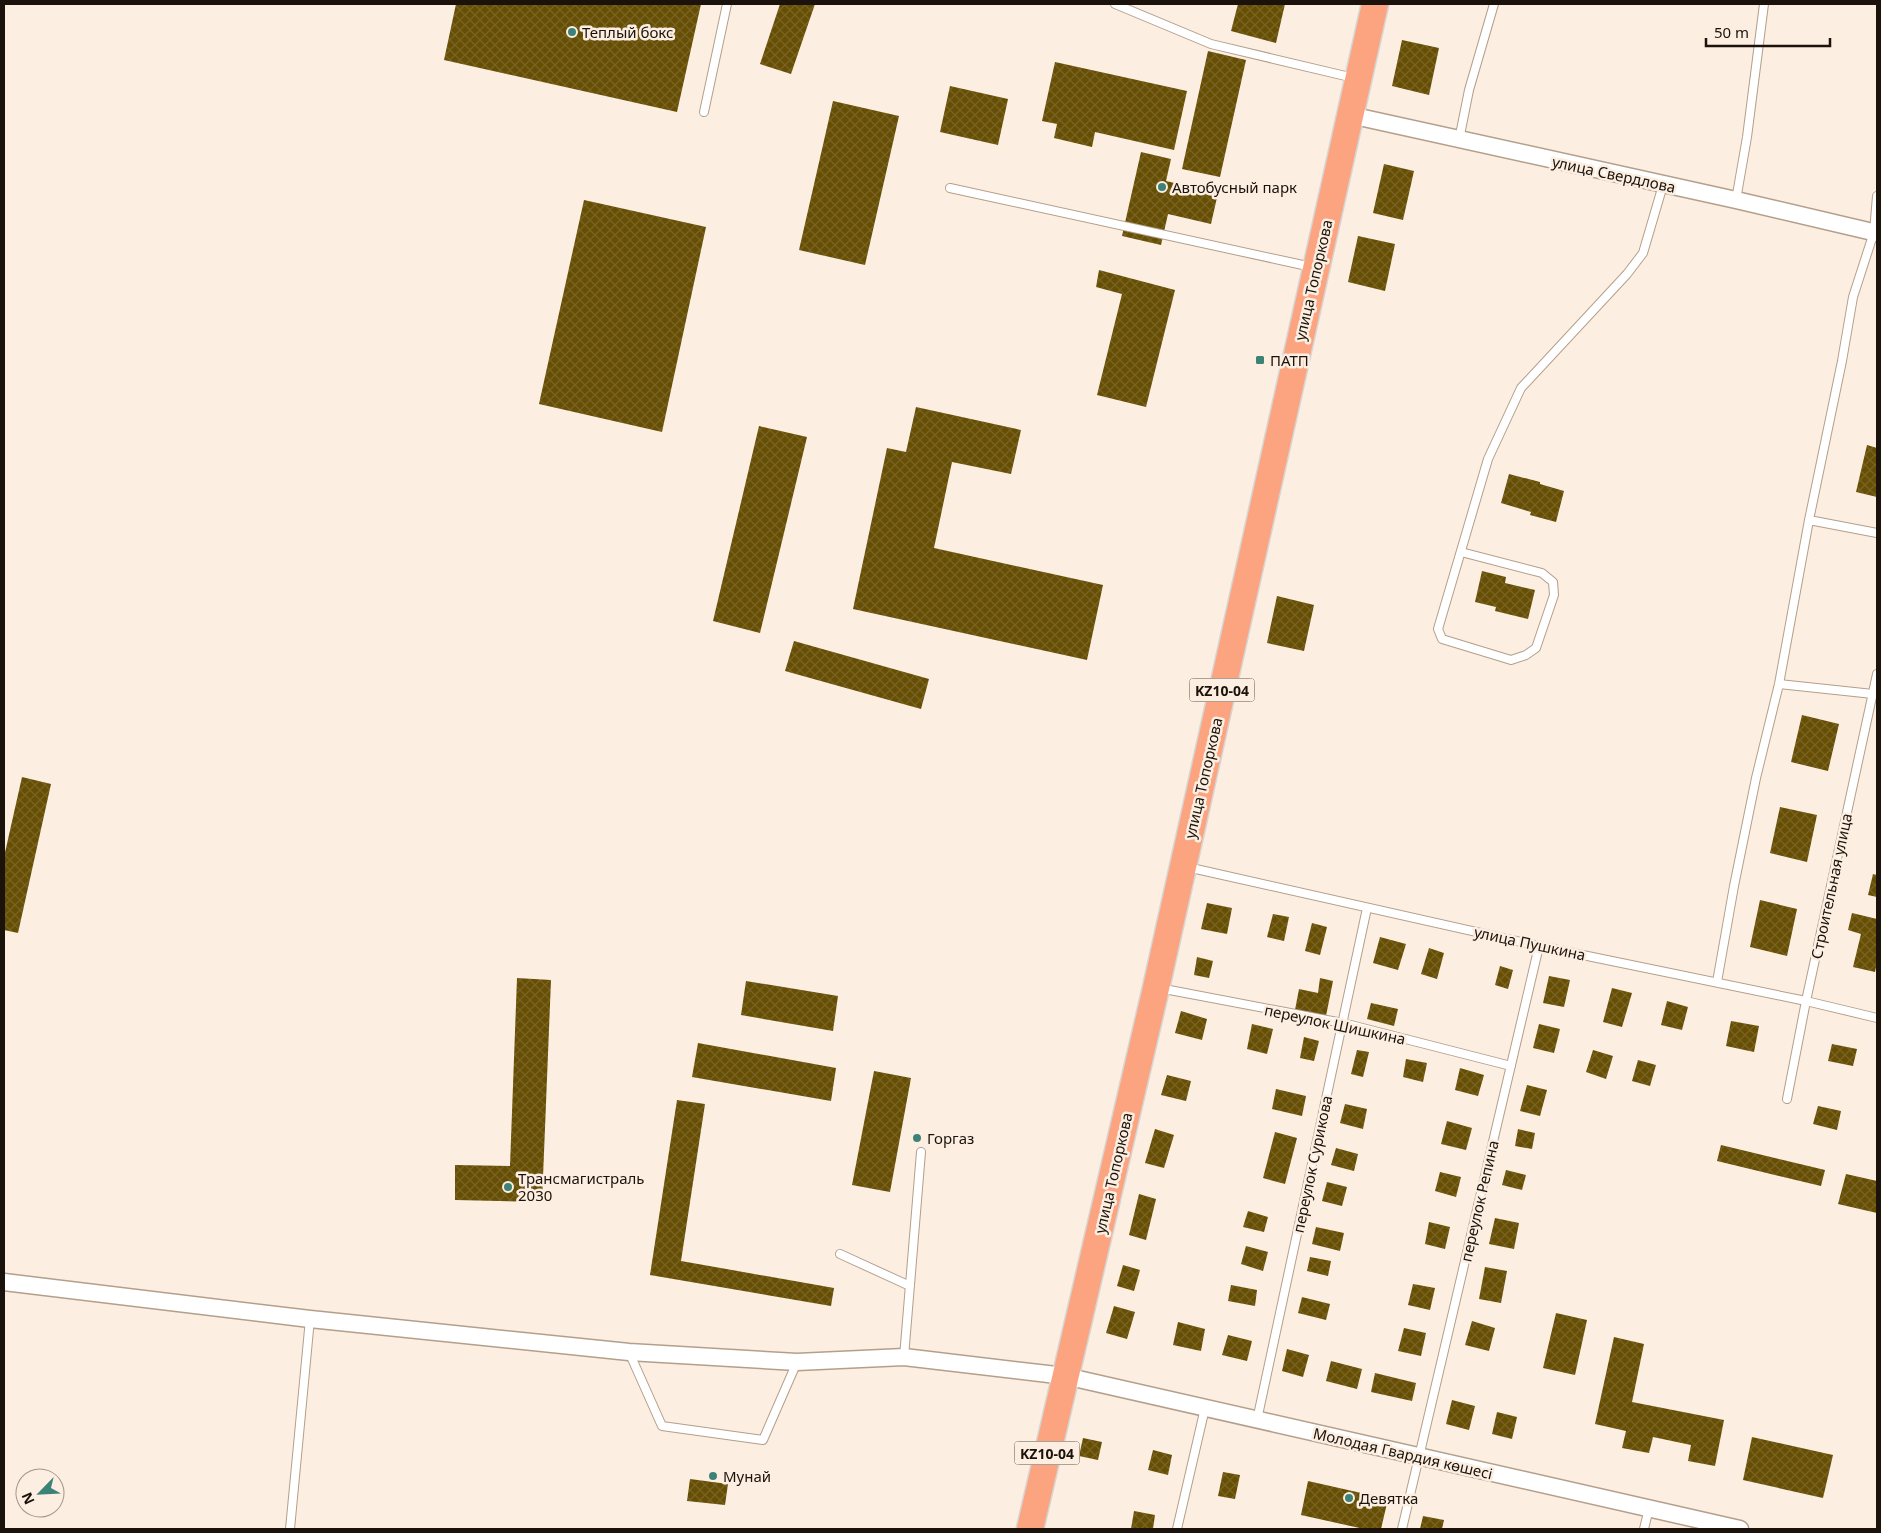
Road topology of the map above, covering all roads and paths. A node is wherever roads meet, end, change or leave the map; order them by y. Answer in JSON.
{"nodes":[{"id":1,"x":727,"y":4,"type":"edge"},
{"id":2,"x":1115,"y":4,"type":"edge"},
{"id":3,"x":1375,"y":4,"type":"edge"},
{"id":4,"x":1494,"y":4,"type":"edge"},
{"id":5,"x":1764,"y":4,"type":"edge"},
{"id":6,"x":1358,"y":79,"type":"junction"},
{"id":7,"x":704,"y":112,"type":"dead end"},
{"id":8,"x":1350,"y":115,"type":"junction"},
{"id":9,"x":1459,"y":140,"type":"junction"},
{"id":10,"x":1664,"y":185,"type":"junction"},
{"id":11,"x":950,"y":188,"type":"dead end"},
{"id":12,"x":1877,"y":196,"type":"edge"},
{"id":13,"x":1736,"y":200,"type":"junction"},
{"id":14,"x":1876,"y":233,"type":"edge"},
{"id":15,"x":1316,"y":268,"type":"junction"},
{"id":16,"x":1809,"y":520,"type":"junction"},
{"id":17,"x":1877,"y":533,"type":"edge"},
{"id":18,"x":1461,"y":552,"type":"junction"},
{"id":19,"x":1877,"y":674,"type":"edge"},
{"id":20,"x":1779,"y":684,"type":"junction"},
{"id":21,"x":1873,"y":694,"type":"junction"},
{"id":22,"x":1183,"y":866,"type":"junction"},
{"id":23,"x":1367,"y":908,"type":"junction"},
{"id":24,"x":1539,"y":946,"type":"junction"},
{"id":25,"x":1717,"y":982,"type":"junction"},
{"id":26,"x":1156,"y":988,"type":"junction"},
{"id":27,"x":1806,"y":1000,"type":"junction"},
{"id":28,"x":1877,"y":1018,"type":"edge"},
{"id":29,"x":1343,"y":1023,"type":"junction"},
{"id":30,"x":1511,"y":1066,"type":"junction"},
{"id":31,"x":1787,"y":1099,"type":"dead end"},
{"id":32,"x":921,"y":1152,"type":"dead end"},
{"id":33,"x":840,"y":1254,"type":"dead end"},
{"id":34,"x":4,"y":1282,"type":"edge"},
{"id":35,"x":910,"y":1286,"type":"junction"},
{"id":36,"x":310,"y":1319,"type":"junction"},
{"id":37,"x":629,"y":1352,"type":"junction"},
{"id":38,"x":904,"y":1357,"type":"junction"},
{"id":39,"x":797,"y":1362,"type":"junction"},
{"id":40,"x":1065,"y":1376,"type":"junction"},
{"id":41,"x":1205,"y":1408,"type":"junction"},
{"id":42,"x":1257,"y":1420,"type":"junction"},
{"id":43,"x":1418,"y":1456,"type":"junction"},
{"id":44,"x":1649,"y":1508,"type":"junction"},
{"id":45,"x":290,"y":1529,"type":"edge"},
{"id":46,"x":1030,"y":1529,"type":"edge"},
{"id":47,"x":1177,"y":1529,"type":"edge"},
{"id":48,"x":1402,"y":1529,"type":"edge"},
{"id":49,"x":1644,"y":1529,"type":"edge"},
{"id":50,"x":1740,"y":1529,"type":"edge"}],
"edges":[{"from":1,"to":7,"type":"lane"},
{"from":2,"to":6,"type":"lane"},
{"from":3,"to":6,"type":"highway","name":"улица Топоркова","number":"KZ10-04"},
{"from":4,"to":9,"type":"lane"},
{"from":5,"to":13,"type":"lane"},
{"from":6,"to":8,"type":"highway","name":"улица Топоркова","number":"KZ10-04"},
{"from":8,"to":9,"type":"street","name":"улица Свердлова"},
{"from":8,"to":15,"type":"highway","name":"улица Топоркова","number":"KZ10-04"},
{"from":9,"to":10,"type":"street","name":"улица Свердлова"},
{"from":10,"to":13,"type":"street","name":"улица Свердлова"},
{"from":10,"to":18,"type":"lane"},
{"from":11,"to":15,"type":"lane"},
{"from":12,"to":14,"type":"lane"},
{"from":13,"to":14,"type":"street","name":"улица Свердлова"},
{"from":14,"to":16,"type":"lane"},
{"from":15,"to":22,"type":"highway","name":"улица Топоркова","number":"KZ10-04"},
{"from":16,"to":17,"type":"lane"},
{"from":16,"to":20,"type":"lane"},
{"from":18,"to":18,"type":"lane"},
{"from":19,"to":21,"type":"lane","name":"Строительная улица"},
{"from":20,"to":21,"type":"lane"},
{"from":20,"to":25,"type":"lane"},
{"from":21,"to":27,"type":"lane","name":"Строительная улица"},
{"from":22,"to":23,"type":"lane","name":"улица Пушкина"},
{"from":22,"to":26,"type":"highway","name":"улица Топоркова","number":"KZ10-04"},
{"from":23,"to":24,"type":"lane","name":"улица Пушкина"},
{"from":23,"to":29,"type":"lane","name":"переулок Сурикова"},
{"from":24,"to":25,"type":"lane","name":"улица Пушкина"},
{"from":24,"to":30,"type":"lane","name":"переулок Репина"},
{"from":25,"to":27,"type":"lane","name":"улица Пушкина"},
{"from":26,"to":29,"type":"lane","name":"переулок Шишкина"},
{"from":26,"to":40,"type":"highway","name":"улица Топоркова","number":"KZ10-04"},
{"from":27,"to":28,"type":"lane","name":"улица Пушкина"},
{"from":27,"to":31,"type":"lane","name":"Строительная улица"},
{"from":29,"to":30,"type":"lane","name":"переулок Шишкина"},
{"from":29,"to":42,"type":"lane","name":"переулок Сурикова"},
{"from":30,"to":43,"type":"lane","name":"переулок Репина"},
{"from":32,"to":35,"type":"lane"},
{"from":33,"to":35,"type":"lane"},
{"from":34,"to":36,"type":"street","name":"Молодая Гвардия көшесі"},
{"from":35,"to":38,"type":"lane"},
{"from":36,"to":37,"type":"street","name":"Молодая Гвардия көшесі"},
{"from":36,"to":45,"type":"lane"},
{"from":37,"to":39,"type":"street","name":"Молодая Гвардия көшесі"},
{"from":37,"to":39,"type":"lane"},
{"from":38,"to":39,"type":"street","name":"Молодая Гвардия көшесі"},
{"from":38,"to":40,"type":"street","name":"Молодая Гвардия көшесі"},
{"from":40,"to":41,"type":"street","name":"Молодая Гвардия көшесі"},
{"from":40,"to":46,"type":"highway","number":"KZ10-04"},
{"from":41,"to":42,"type":"street","name":"Молодая Гвардия көшесі"},
{"from":41,"to":47,"type":"lane"},
{"from":42,"to":43,"type":"street","name":"Молодая Гвардия көшесі"},
{"from":43,"to":44,"type":"street","name":"Молодая Гвардия көшесі"},
{"from":43,"to":48,"type":"lane","name":"переулок Репина"},
{"from":44,"to":49,"type":"lane"},
{"from":44,"to":50,"type":"street","name":"Молодая Гвардия көшесі"}]}
